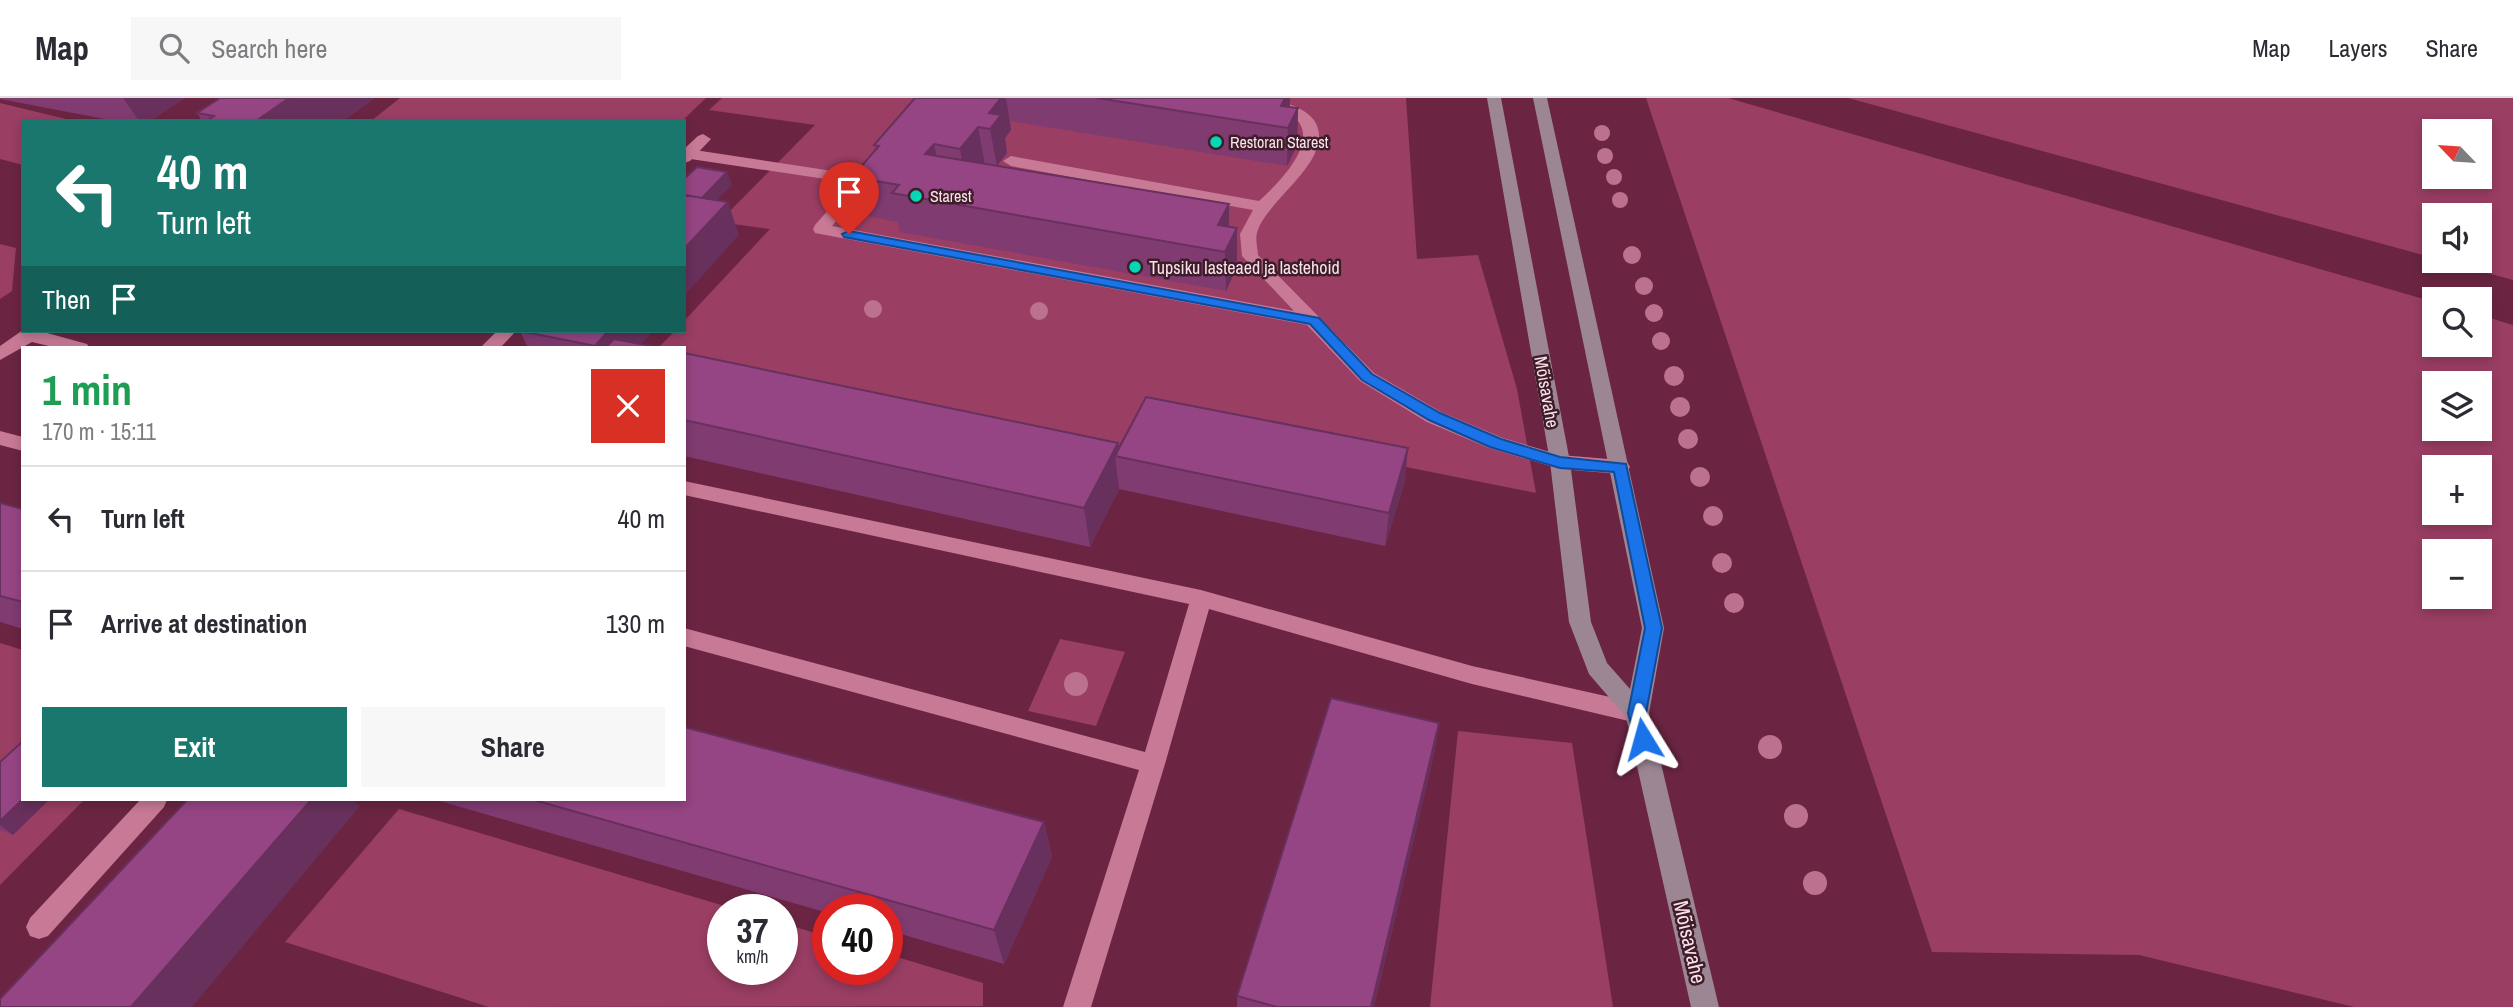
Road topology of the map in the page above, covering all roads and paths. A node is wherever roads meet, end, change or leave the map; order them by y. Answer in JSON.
{"nodes":[{"id":1,"x":1236,"y":98,"type":"edge"},
{"id":2,"x":1494,"y":98,"type":"edge"},
{"id":3,"x":1540,"y":98,"type":"edge"},
{"id":4,"x":703,"y":139,"type":"dead end"},
{"id":5,"x":686,"y":156,"type":"edge"},
{"id":6,"x":880,"y":160,"type":"edge"},
{"id":7,"x":1011,"y":161,"type":"dead end"},
{"id":8,"x":863,"y":180,"type":"junction"},
{"id":9,"x":1263,"y":207,"type":"junction"},
{"id":10,"x":1315,"y":321,"type":"junction"},
{"id":11,"x":30,"y":333,"type":"edge"},
{"id":12,"x":505,"y":333,"type":"edge"},
{"id":13,"x":74,"y":346,"type":"edge"},
{"id":14,"x":491,"y":346,"type":"edge"},
{"id":15,"x":0,"y":354,"type":"edge"},
{"id":16,"x":0,"y":438,"type":"edge"},
{"id":17,"x":21,"y":443,"type":"edge"},
{"id":18,"x":1560,"y":462,"type":"junction"},
{"id":19,"x":1620,"y":467,"type":"junction"},
{"id":20,"x":686,"y":488,"type":"edge"},
{"id":21,"x":1201,"y":598,"type":"junction"},
{"id":22,"x":686,"y":639,"type":"edge"},
{"id":23,"x":1637,"y":713,"type":"junction"},
{"id":24,"x":1153,"y":764,"type":"junction"},
{"id":25,"x":154,"y":801,"type":"edge"},
{"id":26,"x":39,"y":927,"type":"dead end"},
{"id":27,"x":1077,"y":1007,"type":"edge"},
{"id":28,"x":1705,"y":1007,"type":"edge"}],
"edges":[{"from":1,"to":9,"type":"street"},
{"from":2,"to":18,"type":"street","name":"Mõisavahe"},
{"from":3,"to":19,"type":"street","name":"Mõisavahe"},
{"from":4,"to":5,"type":"street"},
{"from":5,"to":8,"type":"street"},
{"from":6,"to":8,"type":"street"},
{"from":7,"to":9,"type":"street"},
{"from":8,"to":10,"type":"street"},
{"from":9,"to":10,"type":"street"},
{"from":10,"to":18,"type":"street"},
{"from":11,"to":13,"type":"street"},
{"from":11,"to":15,"type":"street"},
{"from":12,"to":14,"type":"street"},
{"from":16,"to":17,"type":"street"},
{"from":18,"to":19,"type":"street"},
{"from":18,"to":23,"type":"street","name":"Mõisavahe"},
{"from":19,"to":23,"type":"street","name":"Mõisavahe"},
{"from":20,"to":21,"type":"street"},
{"from":21,"to":23,"type":"street"},
{"from":21,"to":24,"type":"street"},
{"from":22,"to":24,"type":"street"},
{"from":23,"to":28,"type":"street","name":"Mõisavahe"},
{"from":24,"to":27,"type":"street"},
{"from":25,"to":26,"type":"street"}]}
